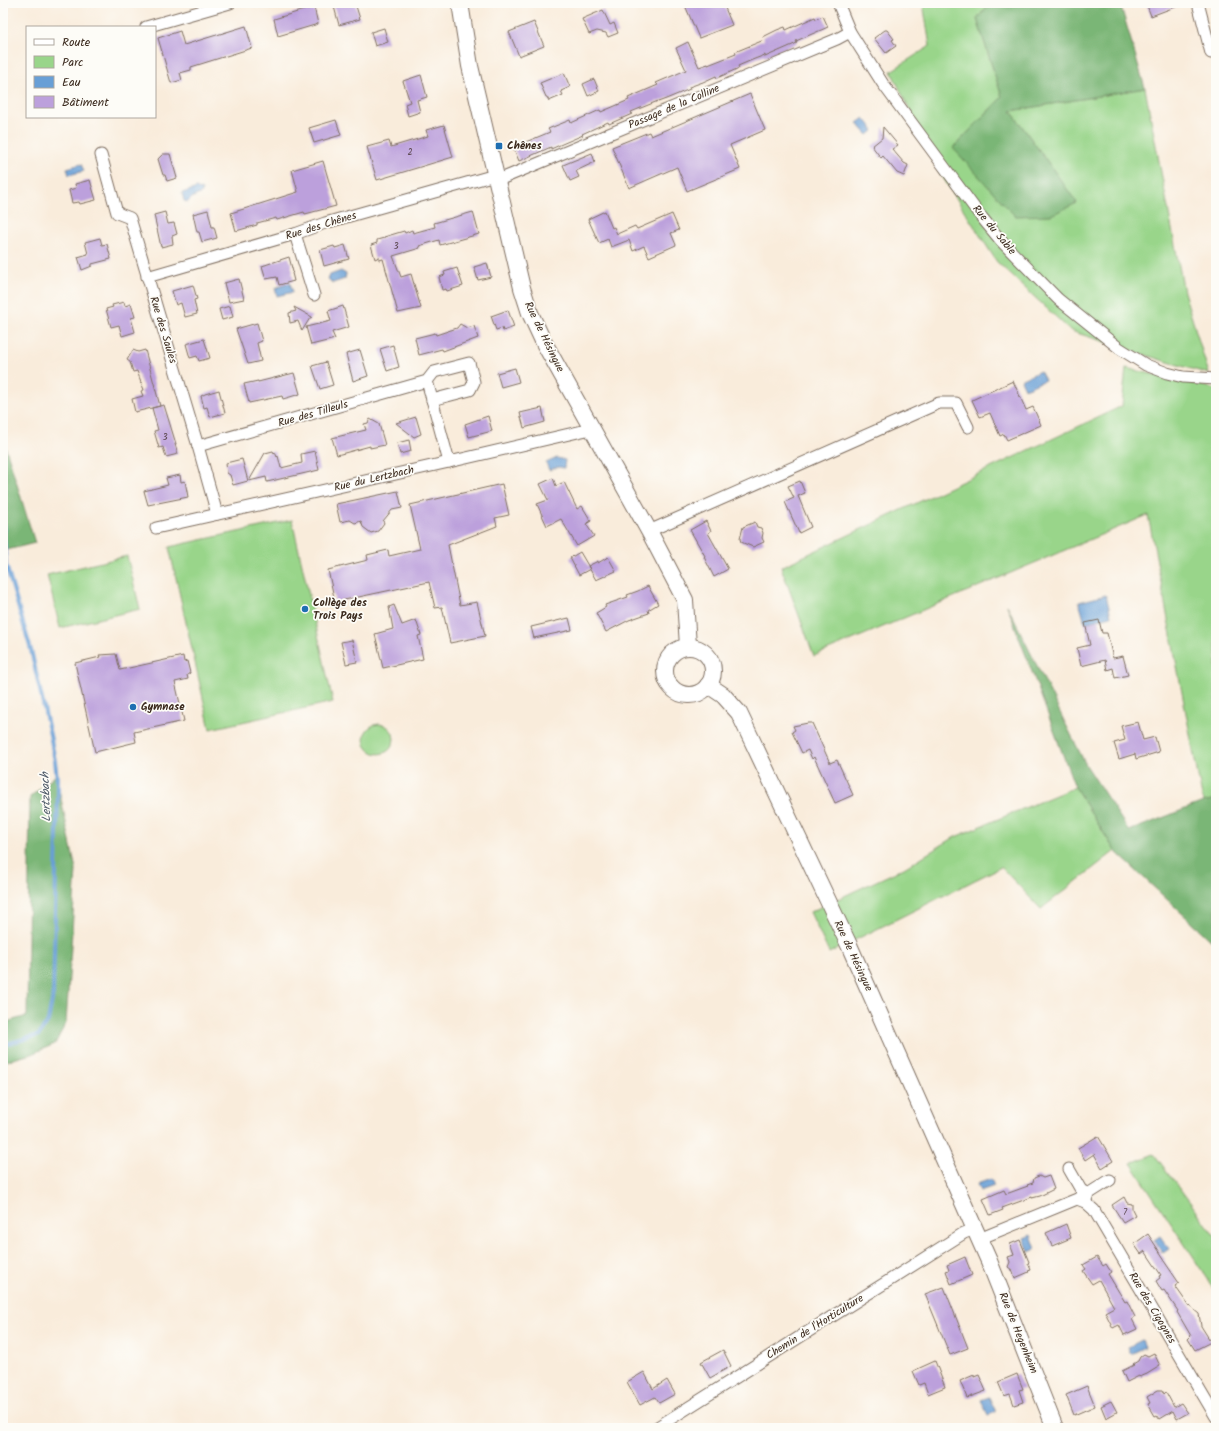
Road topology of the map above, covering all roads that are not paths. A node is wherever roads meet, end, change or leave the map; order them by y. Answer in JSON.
{"nodes":[{"id":1,"x":230,"y":3,"type":"edge"},
{"id":2,"x":460,"y":3,"type":"edge"},
{"id":3,"x":838,"y":3,"type":"edge"},
{"id":4,"x":1198,"y":3,"type":"edge"},
{"id":5,"x":150,"y":26,"type":"edge"},
{"id":6,"x":850,"y":32,"type":"junction"},
{"id":7,"x":1211,"y":52,"type":"dead end"},
{"id":8,"x":102,"y":155,"type":"dead end"},
{"id":9,"x":496,"y":178,"type":"junction"},
{"id":10,"x":295,"y":234,"type":"junction"},
{"id":11,"x":147,"y":277,"type":"junction"},
{"id":12,"x":314,"y":296,"type":"dead end"},
{"id":13,"x":1216,"y":379,"type":"edge"},
{"id":14,"x":427,"y":381,"type":"junction"},
{"id":15,"x":432,"y":400,"type":"junction"},
{"id":16,"x":968,"y":426,"type":"dead end"},
{"id":17,"x":591,"y":429,"type":"junction"},
{"id":18,"x":198,"y":446,"type":"junction"},
{"id":19,"x":449,"y":462,"type":"junction"},
{"id":20,"x":217,"y":514,"type":"junction"},
{"id":21,"x":156,"y":528,"type":"dead end"},
{"id":22,"x":649,"y":531,"type":"junction"},
{"id":23,"x":688,"y":646,"type":"junction"},
{"id":24,"x":708,"y":685,"type":"junction"},
{"id":25,"x":1069,"y":1169,"type":"dead end"},
{"id":26,"x":1110,"y":1180,"type":"dead end"},
{"id":27,"x":1087,"y":1198,"type":"junction"},
{"id":28,"x":977,"y":1234,"type":"junction"},
{"id":29,"x":1216,"y":1417,"type":"edge"},
{"id":30,"x":656,"y":1428,"type":"edge"},
{"id":31,"x":1055,"y":1428,"type":"edge"}],
"edges":[{"from":1,"to":5,"type":"street"},
{"from":2,"to":9,"type":"main road","name":"Rue de Hésingue"},
{"from":3,"to":6,"type":"street","name":"Rue du Sable"},
{"from":4,"to":7,"type":"street"},
{"from":6,"to":9,"type":"street","name":"Passage de la Colline"},
{"from":6,"to":13,"type":"street","name":"Rue du Sable"},
{"from":8,"to":11,"type":"street","name":"Rue des Saules"},
{"from":9,"to":10,"type":"street","name":"Rue des Chênes"},
{"from":9,"to":17,"type":"main road","name":"Rue de Hésingue"},
{"from":10,"to":11,"type":"street","name":"Rue des Chênes"},
{"from":10,"to":12,"type":"street"},
{"from":11,"to":18,"type":"street","name":"Rue des Saules"},
{"from":14,"to":15,"type":"street"},
{"from":14,"to":15,"type":"street","name":"Rue des Tilleuls"},
{"from":14,"to":18,"type":"street","name":"Rue des Tilleuls"},
{"from":15,"to":19,"type":"street"},
{"from":16,"to":22,"type":"street"},
{"from":17,"to":19,"type":"street","name":"Rue du Lertzbach"},
{"from":17,"to":22,"type":"main road","name":"Rue de Hésingue"},
{"from":18,"to":20,"type":"street","name":"Rue des Saules"},
{"from":19,"to":20,"type":"street","name":"Rue du Lertzbach"},
{"from":20,"to":21,"type":"street","name":"Rue du Lertzbach"},
{"from":22,"to":23,"type":"main road","name":"Rue de Hésingue"},
{"from":23,"to":24,"type":"main road"},
{"from":23,"to":24,"type":"main road"},
{"from":24,"to":28,"type":"main road","name":"Rue de Hésingue"},
{"from":25,"to":27,"type":"street","name":"Rue des Cigognes"},
{"from":26,"to":27,"type":"street"},
{"from":27,"to":28,"type":"street"},
{"from":27,"to":29,"type":"street","name":"Rue des Cigognes"},
{"from":28,"to":30,"type":"street","name":"Chemin de l'Horticulture"},
{"from":28,"to":31,"type":"main road","name":"Rue de Hegenheim"}]}
